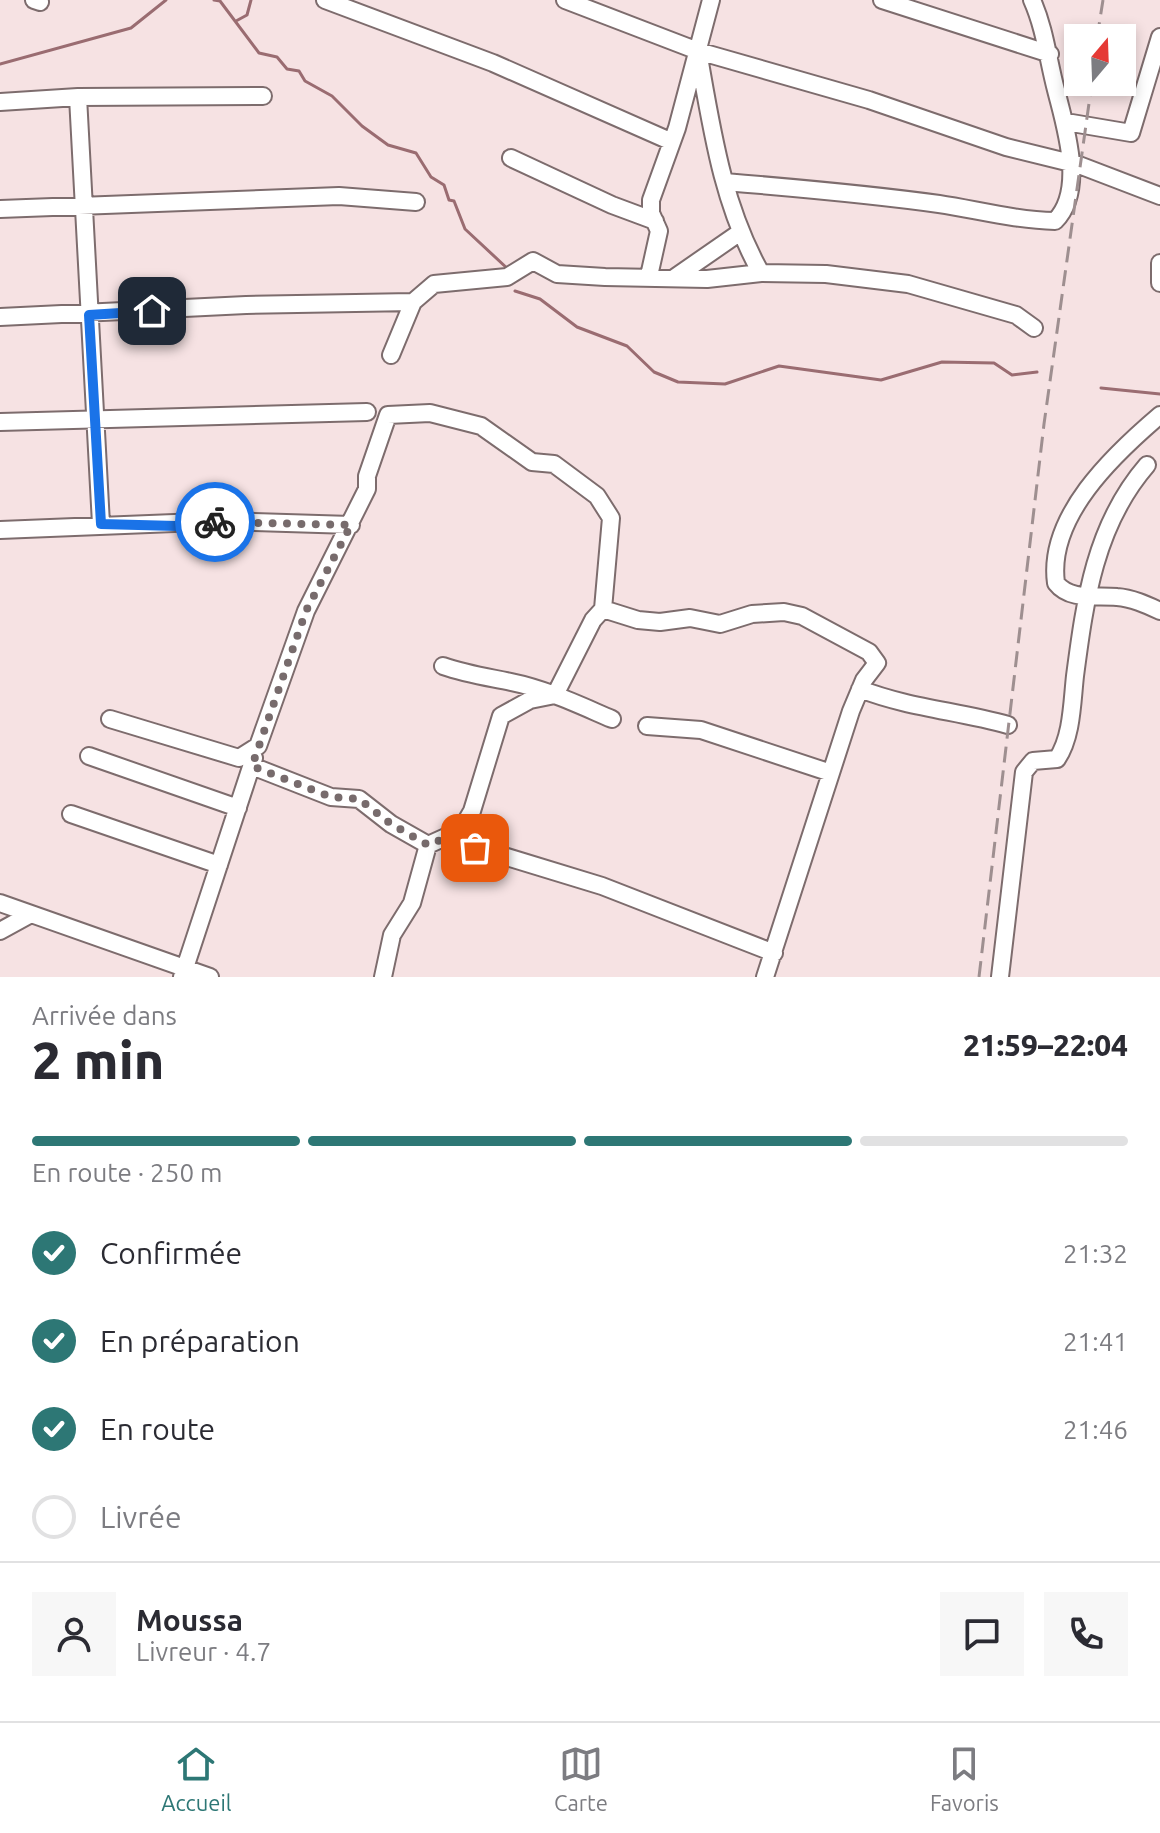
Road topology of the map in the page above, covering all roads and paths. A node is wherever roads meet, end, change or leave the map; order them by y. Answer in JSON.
{"nodes":[{"id":1,"x":325,"y":0,"type":"edge"},
{"id":2,"x":565,"y":0,"type":"edge"},
{"id":3,"x":711,"y":0,"type":"edge"},
{"id":4,"x":882,"y":0,"type":"edge"},
{"id":5,"x":1032,"y":0,"type":"edge"},
{"id":6,"x":1160,"y":37,"type":"edge"},
{"id":7,"x":698,"y":51,"type":"junction"},
{"id":8,"x":1050,"y":54,"type":"junction"},
{"id":9,"x":263,"y":96,"type":"dead end"},
{"id":10,"x":78,"y":97,"type":"junction"},
{"id":11,"x":0,"y":102,"type":"edge"},
{"id":12,"x":1066,"y":122,"type":"junction"},
{"id":13,"x":670,"y":141,"type":"junction"},
{"id":14,"x":511,"y":158,"type":"dead end"},
{"id":15,"x":1071,"y":163,"type":"junction"},
{"id":16,"x":725,"y":182,"type":"junction"},
{"id":17,"x":1160,"y":196,"type":"edge"},
{"id":18,"x":416,"y":202,"type":"dead end"},
{"id":19,"x":85,"y":204,"type":"junction"},
{"id":20,"x":0,"y":209,"type":"edge"},
{"id":21,"x":655,"y":221,"type":"junction"},
{"id":22,"x":739,"y":233,"type":"junction"},
{"id":23,"x":1160,"y":263,"type":"edge"},
{"id":24,"x":761,"y":273,"type":"junction"},
{"id":25,"x":649,"y":276,"type":"junction"},
{"id":26,"x":674,"y":278,"type":"junction"},
{"id":27,"x":1160,"y":283,"type":"edge"},
{"id":28,"x":413,"y":302,"type":"junction"},
{"id":29,"x":89,"y":315,"type":"junction"},
{"id":30,"x":0,"y":317,"type":"edge"},
{"id":31,"x":1034,"y":328,"type":"dead end"},
{"id":32,"x":391,"y":355,"type":"dead end"},
{"id":33,"x":367,"y":412,"type":"dead end"},
{"id":34,"x":1160,"y":415,"type":"edge"},
{"id":35,"x":96,"y":421,"type":"junction"},
{"id":36,"x":0,"y":422,"type":"edge"},
{"id":37,"x":1147,"y":465,"type":"dead end"},
{"id":38,"x":101,"y":524,"type":"junction"},
{"id":39,"x":351,"y":525,"type":"junction"},
{"id":40,"x":0,"y":530,"type":"edge"},
{"id":41,"x":1085,"y":597,"type":"junction"},
{"id":42,"x":603,"y":609,"type":"junction"},
{"id":43,"x":1160,"y":611,"type":"edge"},
{"id":44,"x":443,"y":666,"type":"dead end"},
{"id":45,"x":860,"y":689,"type":"junction"},
{"id":46,"x":555,"y":695,"type":"junction"},
{"id":47,"x":110,"y":719,"type":"dead end"},
{"id":48,"x":612,"y":719,"type":"dead end"},
{"id":49,"x":1008,"y":725,"type":"dead end"},
{"id":50,"x":647,"y":726,"type":"dead end"},
{"id":51,"x":258,"y":746,"type":"junction"},
{"id":52,"x":89,"y":756,"type":"dead end"},
{"id":53,"x":252,"y":766,"type":"junction"},
{"id":54,"x":831,"y":773,"type":"junction"},
{"id":55,"x":238,"y":808,"type":"junction"},
{"id":56,"x":71,"y":814,"type":"dead end"},
{"id":57,"x":445,"y":838,"type":"junction"},
{"id":58,"x":428,"y":845,"type":"junction"},
{"id":59,"x":219,"y":865,"type":"junction"},
{"id":60,"x":0,"y":903,"type":"edge"},
{"id":61,"x":31,"y":914,"type":"junction"},
{"id":62,"x":0,"y":931,"type":"edge"},
{"id":63,"x":774,"y":953,"type":"junction"},
{"id":64,"x":184,"y":972,"type":"edge"},
{"id":65,"x":210,"y":977,"type":"edge"},
{"id":66,"x":383,"y":977,"type":"edge"},
{"id":67,"x":765,"y":977,"type":"edge"},
{"id":68,"x":1000,"y":977,"type":"edge"}],
"edges":[{"from":1,"to":13,"type":"street"},
{"from":2,"to":7,"type":"street"},
{"from":3,"to":7,"type":"street"},
{"from":4,"to":8,"type":"street"},
{"from":5,"to":8,"type":"street"},
{"from":6,"to":12,"type":"street"},
{"from":7,"to":13,"type":"street"},
{"from":7,"to":15,"type":"street"},
{"from":7,"to":16,"type":"street"},
{"from":8,"to":12,"type":"street"},
{"from":9,"to":10,"type":"street"},
{"from":10,"to":11,"type":"street"},
{"from":10,"to":19,"type":"street"},
{"from":12,"to":15,"type":"street"},
{"from":13,"to":21,"type":"street"},
{"from":14,"to":21,"type":"street"},
{"from":15,"to":16,"type":"street"},
{"from":15,"to":17,"type":"street"},
{"from":16,"to":22,"type":"street"},
{"from":18,"to":19,"type":"street"},
{"from":19,"to":20,"type":"street"},
{"from":19,"to":29,"type":"street"},
{"from":21,"to":25,"type":"street"},
{"from":22,"to":24,"type":"street"},
{"from":22,"to":26,"type":"street"},
{"from":23,"to":27,"type":"street"},
{"from":24,"to":26,"type":"street"},
{"from":24,"to":31,"type":"street"},
{"from":25,"to":26,"type":"street"},
{"from":25,"to":28,"type":"street"},
{"from":28,"to":29,"type":"street"},
{"from":28,"to":32,"type":"street"},
{"from":29,"to":30,"type":"street"},
{"from":29,"to":35,"type":"street"},
{"from":33,"to":35,"type":"street"},
{"from":34,"to":41,"type":"street"},
{"from":35,"to":36,"type":"street"},
{"from":35,"to":38,"type":"street"},
{"from":37,"to":41,"type":"street"},
{"from":38,"to":39,"type":"street"},
{"from":38,"to":40,"type":"street"},
{"from":39,"to":42,"type":"street"},
{"from":39,"to":51,"type":"street"},
{"from":41,"to":43,"type":"street"},
{"from":41,"to":68,"type":"street"},
{"from":42,"to":45,"type":"street"},
{"from":42,"to":46,"type":"street"},
{"from":44,"to":46,"type":"street"},
{"from":45,"to":49,"type":"street"},
{"from":45,"to":54,"type":"street"},
{"from":46,"to":48,"type":"street"},
{"from":46,"to":57,"type":"street"},
{"from":47,"to":51,"type":"street"},
{"from":50,"to":54,"type":"street"},
{"from":51,"to":53,"type":"street"},
{"from":52,"to":55,"type":"street"},
{"from":53,"to":55,"type":"street"},
{"from":53,"to":58,"type":"street"},
{"from":54,"to":63,"type":"street"},
{"from":55,"to":59,"type":"street"},
{"from":56,"to":59,"type":"street"},
{"from":57,"to":58,"type":"street"},
{"from":57,"to":63,"type":"street"},
{"from":58,"to":66,"type":"street"},
{"from":59,"to":64,"type":"street"},
{"from":60,"to":61,"type":"street"},
{"from":61,"to":62,"type":"street"},
{"from":61,"to":64,"type":"street"},
{"from":63,"to":67,"type":"street"},
{"from":64,"to":65,"type":"street"}]}
